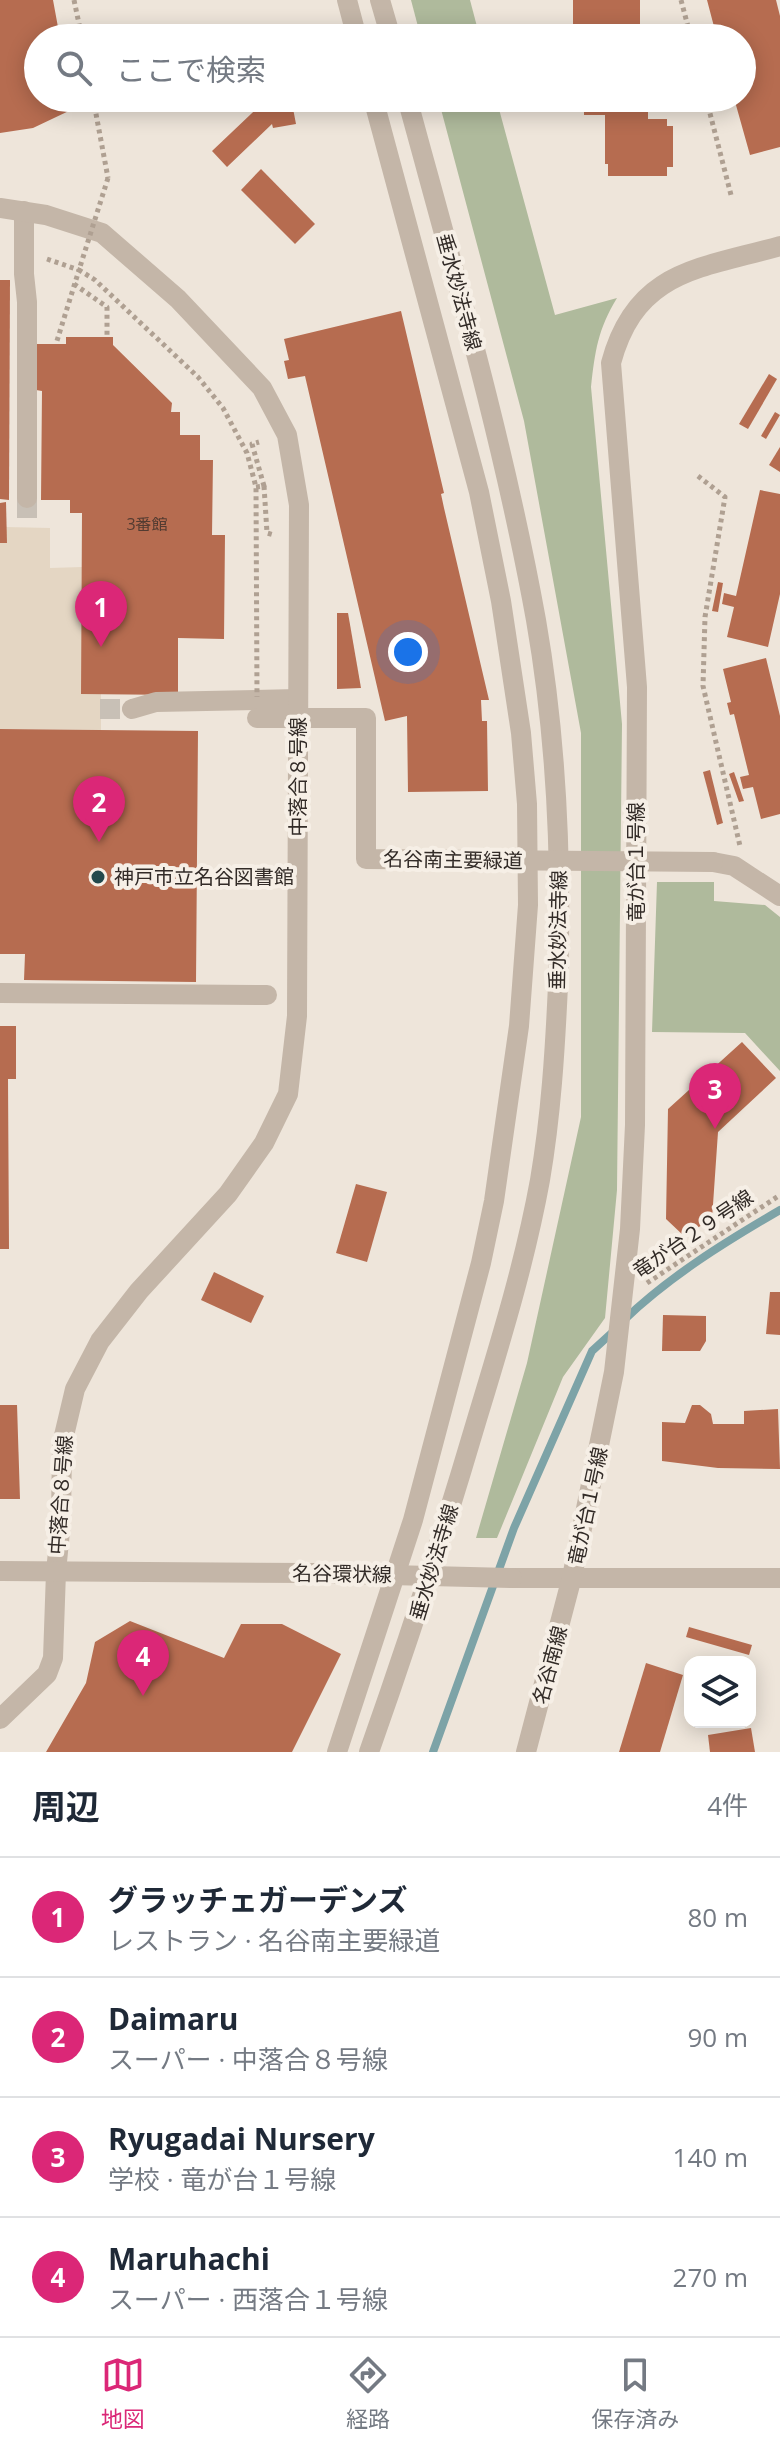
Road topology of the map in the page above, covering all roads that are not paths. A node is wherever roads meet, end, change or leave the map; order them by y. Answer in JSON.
{"nodes":[{"id":1,"x":347,"y":0,"type":"edge"},
{"id":2,"x":380,"y":0,"type":"edge"},
{"id":3,"x":353,"y":24,"type":"edge"},
{"id":4,"x":387,"y":24,"type":"edge"},
{"id":5,"x":377,"y":112,"type":"edge"},
{"id":6,"x":411,"y":112,"type":"edge"},
{"id":7,"x":0,"y":208,"type":"edge"},
{"id":8,"x":24,"y":211,"type":"junction"},
{"id":9,"x":780,"y":246,"type":"edge"},
{"id":10,"x":27,"y":498,"type":"tunnel mouth"},
{"id":11,"x":298,"y":699,"type":"junction"},
{"id":12,"x":132,"y":709,"type":"tunnel mouth"},
{"id":13,"x":257,"y":718,"type":"road end"},
{"id":14,"x":780,"y":896,"type":"edge"},
{"id":15,"x":0,"y":993,"type":"edge"},
{"id":16,"x":267,"y":995,"type":"dead end"},
{"id":17,"x":0,"y":1571,"type":"edge"},
{"id":18,"x":56,"y":1572,"type":"junction"},
{"id":19,"x":572,"y":1577,"type":"junction"},
{"id":20,"x":780,"y":1578,"type":"edge"},
{"id":21,"x":0,"y":1719,"type":"edge"},
{"id":22,"x":337,"y":1752,"type":"edge"},
{"id":23,"x":369,"y":1752,"type":"edge"},
{"id":24,"x":526,"y":1752,"type":"edge"}],
"edges":[{"from":1,"to":3,"type":"street"},
{"from":2,"to":4,"type":"street"},
{"from":5,"to":22,"type":"street","name":"垂水妙法寺線"},
{"from":6,"to":23,"type":"street","name":"垂水妙法寺線"},
{"from":7,"to":8,"type":"street","name":"中落合８号線"},
{"from":8,"to":10,"type":"street"},
{"from":8,"to":11,"type":"street","name":"中落合８号線"},
{"from":9,"to":19,"type":"street","name":"竜が台１号線"},
{"from":11,"to":12,"type":"street"},
{"from":11,"to":18,"type":"street","name":"中落合８号線"},
{"from":13,"to":14,"type":"street","name":"名谷南主要緑道","bridge":true},
{"from":15,"to":16,"type":"street"},
{"from":17,"to":18,"type":"street","name":"名谷環状線"},
{"from":18,"to":19,"type":"street","name":"名谷環状線","bridge":true},
{"from":18,"to":21,"type":"street","name":"中落合８号線"},
{"from":19,"to":20,"type":"street","name":"名谷環状線"},
{"from":19,"to":24,"type":"street","name":"名谷南線"}]}
